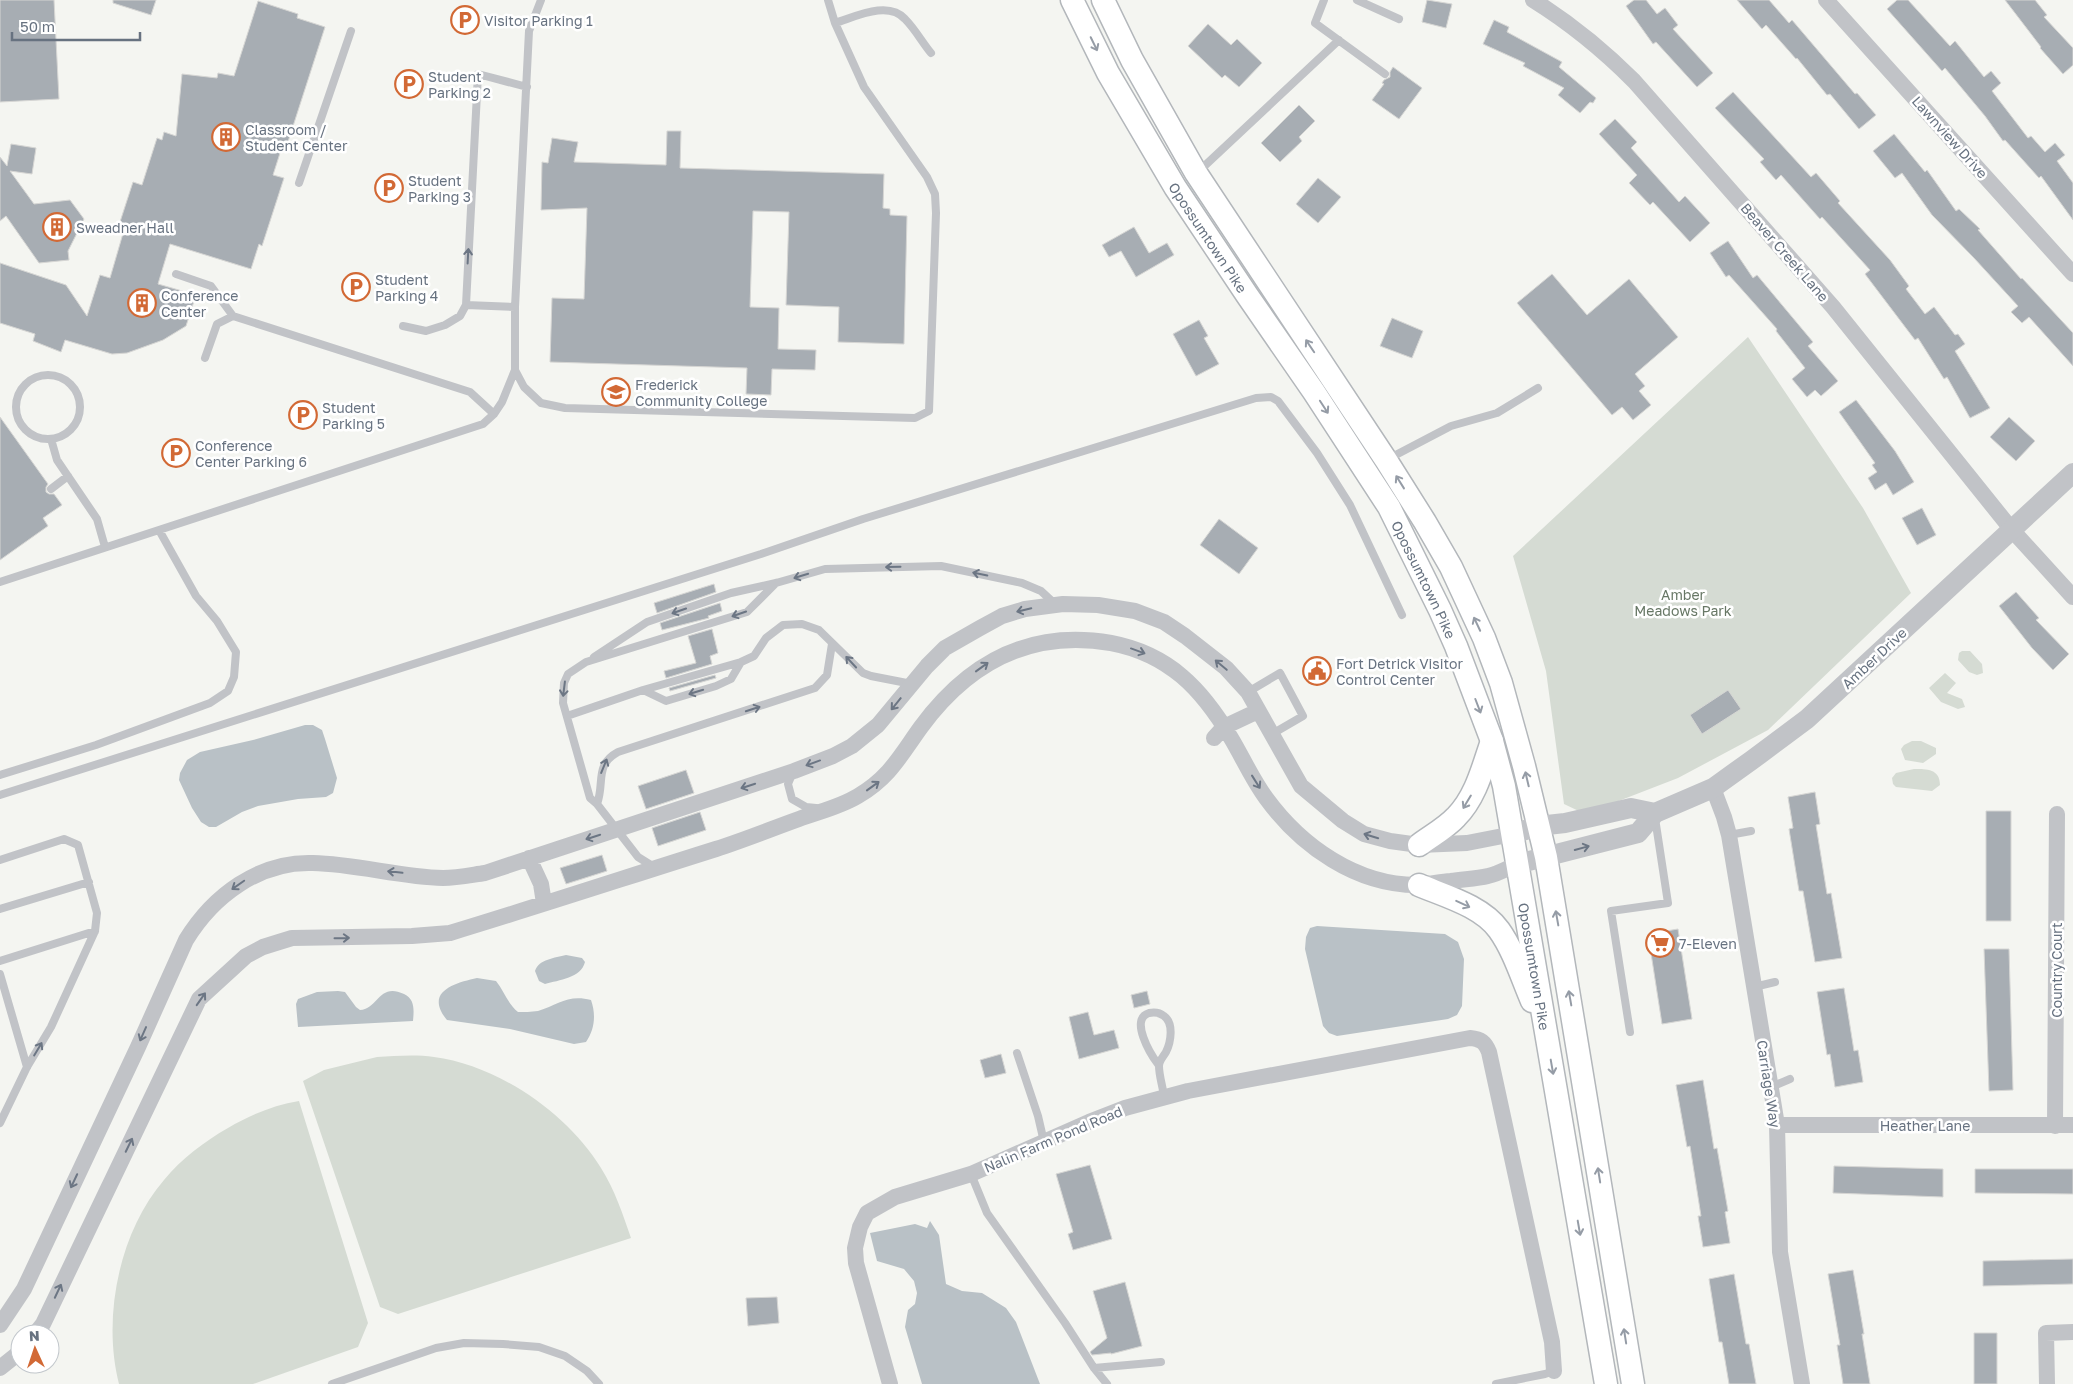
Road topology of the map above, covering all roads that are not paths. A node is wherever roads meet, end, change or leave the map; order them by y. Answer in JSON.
{"nodes":[{"id":1,"x":541,"y":0,"type":"edge"},
{"id":2,"x":828,"y":0,"type":"edge"},
{"id":3,"x":1072,"y":0,"type":"edge"},
{"id":4,"x":1103,"y":0,"type":"edge"},
{"id":5,"x":1324,"y":0,"type":"edge"},
{"id":6,"x":1357,"y":0,"type":"edge"},
{"id":7,"x":1533,"y":0,"type":"edge"},
{"id":8,"x":1826,"y":0,"type":"edge"},
{"id":9,"x":1399,"y":19,"type":"dead end"},
{"id":10,"x":835,"y":23,"type":"junction"},
{"id":11,"x":351,"y":31,"type":"dead end"},
{"id":12,"x":1340,"y":40,"type":"junction"},
{"id":13,"x":931,"y":53,"type":"dead end"},
{"id":14,"x":1385,"y":74,"type":"dead end"},
{"id":15,"x":527,"y":87,"type":"junction"},
{"id":16,"x":1196,"y":173,"type":"junction"},
{"id":17,"x":299,"y":182,"type":"dead end"},
{"id":18,"x":176,"y":274,"type":"dead end"},
{"id":19,"x":2073,"y":274,"type":"edge"},
{"id":20,"x":466,"y":305,"type":"junction"},
{"id":21,"x":515,"y":307,"type":"junction"},
{"id":22,"x":233,"y":316,"type":"junction"},
{"id":23,"x":403,"y":326,"type":"dead end"},
{"id":24,"x":205,"y":358,"type":"dead end"},
{"id":25,"x":515,"y":370,"type":"junction"},
{"id":26,"x":1538,"y":388,"type":"dead end"},
{"id":27,"x":494,"y":414,"type":"junction"},
{"id":28,"x":51,"y":439,"type":"junction"},
{"id":29,"x":1386,"y":460,"type":"junction"},
{"id":30,"x":2073,"y":473,"type":"edge"},
{"id":31,"x":68,"y":476,"type":"junction"},
{"id":32,"x":51,"y":489,"type":"dead end"},
{"id":33,"x":159,"y":530,"type":"junction"},
{"id":34,"x":2012,"y":530,"type":"junction"},
{"id":35,"x":105,"y":547,"type":"junction"},
{"id":36,"x":0,"y":582,"type":"edge"},
{"id":37,"x":776,"y":583,"type":"junction"},
{"id":38,"x":2073,"y":597,"type":"edge"},
{"id":39,"x":1056,"y":604,"type":"junction"},
{"id":40,"x":1402,"y":615,"type":"dead end"},
{"id":41,"x":832,"y":644,"type":"junction"},
{"id":42,"x":586,"y":662,"type":"junction"},
{"id":43,"x":740,"y":662,"type":"junction"},
{"id":44,"x":912,"y":684,"type":"junction"},
{"id":45,"x":643,"y":690,"type":"junction"},
{"id":46,"x":1248,"y":692,"type":"junction"},
{"id":47,"x":1258,"y":711,"type":"junction"},
{"id":48,"x":567,"y":716,"type":"junction"},
{"id":49,"x":1219,"y":732,"type":"junction"},
{"id":50,"x":1271,"y":734,"type":"junction"},
{"id":51,"x":1492,"y":741,"type":"junction"},
{"id":52,"x":794,"y":770,"type":"junction"},
{"id":53,"x":0,"y":776,"type":"edge"},
{"id":54,"x":1713,"y":788,"type":"junction"},
{"id":55,"x":0,"y":795,"type":"edge"},
{"id":56,"x":598,"y":804,"type":"junction"},
{"id":57,"x":830,"y":808,"type":"junction"},
{"id":58,"x":1654,"y":813,"type":"junction"},
{"id":59,"x":2057,"y":814,"type":"dead end"},
{"id":60,"x":1538,"y":826,"type":"junction"},
{"id":61,"x":616,"y":830,"type":"junction"},
{"id":62,"x":1750,"y":830,"type":"dead end"},
{"id":63,"x":1513,"y":834,"type":"junction"},
{"id":64,"x":1729,"y":835,"type":"junction"},
{"id":65,"x":1419,"y":845,"type":"junction"},
{"id":66,"x":1546,"y":857,"type":"junction"},
{"id":67,"x":530,"y":858,"type":"junction"},
{"id":68,"x":0,"y":860,"type":"edge"},
{"id":69,"x":1518,"y":864,"type":"junction"},
{"id":70,"x":655,"y":868,"type":"junction"},
{"id":71,"x":89,"y":882,"type":"junction"},
{"id":72,"x":1419,"y":885,"type":"junction"},
{"id":73,"x":544,"y":904,"type":"junction"},
{"id":74,"x":0,"y":909,"type":"edge"},
{"id":75,"x":95,"y":931,"type":"junction"},
{"id":76,"x":0,"y":961,"type":"edge"},
{"id":77,"x":0,"y":974,"type":"edge"},
{"id":78,"x":1775,"y":982,"type":"dead end"},
{"id":79,"x":1754,"y":987,"type":"junction"},
{"id":80,"x":1630,"y":1032,"type":"dead end"},
{"id":81,"x":1547,"y":1037,"type":"junction"},
{"id":82,"x":1017,"y":1053,"type":"dead end"},
{"id":83,"x":1158,"y":1064,"type":"junction"},
{"id":84,"x":27,"y":1068,"type":"junction"},
{"id":85,"x":1790,"y":1079,"type":"dead end"},
{"id":86,"x":1770,"y":1087,"type":"junction"},
{"id":87,"x":1164,"y":1097,"type":"junction"},
{"id":88,"x":0,"y":1123,"type":"edge"},
{"id":89,"x":1777,"y":1125,"type":"junction"},
{"id":90,"x":2073,"y":1125,"type":"edge"},
{"id":91,"x":2055,"y":1126,"type":"junction"},
{"id":92,"x":1044,"y":1142,"type":"junction"},
{"id":93,"x":971,"y":1174,"type":"junction"},
{"id":94,"x":0,"y":1324,"type":"edge"},
{"id":95,"x":43,"y":1324,"type":"edge"},
{"id":96,"x":2073,"y":1332,"type":"edge"},
{"id":97,"x":10,"y":1360,"type":"edge"},
{"id":98,"x":1161,"y":1362,"type":"dead end"},
{"id":99,"x":0,"y":1368,"type":"edge"},
{"id":100,"x":1094,"y":1368,"type":"junction"},
{"id":101,"x":1554,"y":1370,"type":"joint"},
{"id":102,"x":332,"y":1384,"type":"edge"},
{"id":103,"x":599,"y":1384,"type":"edge"},
{"id":104,"x":890,"y":1384,"type":"edge"},
{"id":105,"x":1107,"y":1384,"type":"edge"},
{"id":106,"x":1496,"y":1384,"type":"edge"},
{"id":107,"x":1606,"y":1384,"type":"edge"},
{"id":108,"x":1633,"y":1384,"type":"edge"},
{"id":109,"x":1802,"y":1384,"type":"edge"},
{"id":110,"x":2047,"y":1384,"type":"edge"}],
"edges":[{"from":1,"to":15,"type":"lane"},
{"from":2,"to":10,"type":"lane"},
{"from":3,"to":51,"type":"main road","name":"Opossumtown Pike","one_way":true},
{"from":4,"to":16,"type":"main road","name":"Opossumtown Pike"},
{"from":5,"to":12,"type":"lane"},
{"from":6,"to":9,"type":"lane"},
{"from":7,"to":34,"type":"street","name":"Beaver Creek Lane"},
{"from":8,"to":19,"type":"street","name":"Lawnview Drive"},
{"from":10,"to":13,"type":"lane"},
{"from":10,"to":25,"type":"lane"},
{"from":11,"to":17,"type":"lane"},
{"from":12,"to":14,"type":"lane"},
{"from":12,"to":16,"type":"lane"},
{"from":20,"to":15,"type":"lane","one_way":true},
{"from":15,"to":21,"type":"lane"},
{"from":29,"to":16,"type":"main road","name":"Opossumtown Pike","one_way":true},
{"from":18,"to":22,"type":"lane"},
{"from":20,"to":21,"type":"lane"},
{"from":20,"to":23,"type":"lane"},
{"from":21,"to":25,"type":"lane"},
{"from":22,"to":24,"type":"lane"},
{"from":22,"to":27,"type":"lane"},
{"from":25,"to":27,"type":"lane"},
{"from":26,"to":29,"type":"lane"},
{"from":27,"to":33,"type":"lane"},
{"from":28,"to":28,"type":"lane"},
{"from":28,"to":31,"type":"lane"},
{"from":60,"to":29,"type":"main road","name":"Opossumtown Pike","one_way":true},
{"from":30,"to":34,"type":"street","name":"Amber Drive"},
{"from":31,"to":32,"type":"lane"},
{"from":31,"to":35,"type":"lane"},
{"from":33,"to":35,"type":"lane"},
{"from":33,"to":53,"type":"lane"},
{"from":34,"to":38,"type":"street","name":"Beaver Creek Lane"},
{"from":34,"to":54,"type":"street","name":"Amber Drive"},
{"from":35,"to":36,"type":"lane"},
{"from":39,"to":37,"type":"lane","one_way":true},
{"from":37,"to":42,"type":"lane","one_way":true},
{"from":37,"to":42,"type":"lane","one_way":true},
{"from":39,"to":44,"type":"street","one_way":true},
{"from":46,"to":39,"type":"street","one_way":true},
{"from":40,"to":55,"type":"lane"},
{"from":41,"to":43,"type":"lane"},
{"from":44,"to":41,"type":"lane","one_way":true},
{"from":56,"to":41,"type":"lane","one_way":true},
{"from":42,"to":48,"type":"lane","one_way":true},
{"from":43,"to":45,"type":"lane"},
{"from":43,"to":45,"type":"lane","one_way":true},
{"from":44,"to":52,"type":"street","one_way":true},
{"from":45,"to":48,"type":"lane"},
{"from":46,"to":47,"type":"street"},
{"from":46,"to":50,"type":"lane"},
{"from":47,"to":49,"type":"street"},
{"from":47,"to":50,"type":"street"},
{"from":48,"to":56,"type":"lane"},
{"from":57,"to":49,"type":"street","one_way":true},
{"from":49,"to":72,"type":"street","one_way":true},
{"from":65,"to":50,"type":"street","one_way":true},
{"from":51,"to":63,"type":"main road","name":"Opossumtown Pike"},
{"from":51,"to":65,"type":"main road","one_way":true},
{"from":52,"to":57,"type":"lane"},
{"from":52,"to":61,"type":"street","one_way":true},
{"from":54,"to":58,"type":"street","name":"Amber Drive"},
{"from":54,"to":64,"type":"street","name":"Carriage Way"},
{"from":56,"to":61,"type":"lane"},
{"from":57,"to":70,"type":"street"},
{"from":58,"to":60,"type":"street"},
{"from":66,"to":58,"type":"street","name":"Amber Drive","one_way":true},
{"from":58,"to":80,"type":"lane"},
{"from":59,"to":91,"type":"street","name":"Country Court"},
{"from":60,"to":63,"type":"street"},
{"from":60,"to":66,"type":"main road","name":"Opossumtown Pike"},
{"from":61,"to":67,"type":"street","one_way":true},
{"from":61,"to":70,"type":"lane"},
{"from":62,"to":64,"type":"lane"},
{"from":63,"to":65,"type":"street"},
{"from":63,"to":69,"type":"main road","name":"Opossumtown Pike"},
{"from":64,"to":79,"type":"street","name":"Carriage Way"},
{"from":66,"to":69,"type":"street","name":"Amber Drive"},
{"from":108,"to":66,"type":"main road","name":"Opossumtown Pike","one_way":true},
{"from":67,"to":73,"type":"street"},
{"from":67,"to":94,"type":"street","one_way":true},
{"from":68,"to":71,"type":"lane"},
{"from":69,"to":72,"type":"street"},
{"from":69,"to":81,"type":"main road","name":"Opossumtown Pike"},
{"from":70,"to":73,"type":"street"},
{"from":71,"to":74,"type":"lane"},
{"from":71,"to":75,"type":"lane"},
{"from":72,"to":81,"type":"main road","one_way":true},
{"from":95,"to":73,"type":"street","one_way":true},
{"from":75,"to":76,"type":"lane"},
{"from":84,"to":75,"type":"lane","one_way":true},
{"from":77,"to":84,"type":"lane"},
{"from":78,"to":79,"type":"lane"},
{"from":79,"to":86,"type":"street","name":"Carriage Way"},
{"from":81,"to":107,"type":"main road","name":"Opossumtown Pike","one_way":true},
{"from":82,"to":92,"type":"lane"},
{"from":83,"to":83,"type":"lane"},
{"from":83,"to":87,"type":"lane"},
{"from":84,"to":88,"type":"lane"},
{"from":85,"to":86,"type":"lane"},
{"from":86,"to":89,"type":"street","name":"Carriage Way"},
{"from":87,"to":92,"type":"street","name":"Nalin Farm Pond Road"},
{"from":87,"to":101,"type":"street","name":"Nalin Farm Pond Road"},
{"from":89,"to":91,"type":"street","name":"Heather Lane"},
{"from":89,"to":109,"type":"street","name":"Carriage Way"},
{"from":90,"to":91,"type":"street","name":"Heather Lane"},
{"from":92,"to":93,"type":"street","name":"Nalin Farm Pond Road"},
{"from":93,"to":100,"type":"lane"},
{"from":93,"to":104,"type":"street","name":"Nalin Farm Pond Road"},
{"from":96,"to":110,"type":"street"},
{"from":97,"to":99,"type":"street"},
{"from":98,"to":100,"type":"lane"},
{"from":100,"to":105,"type":"lane"},
{"from":101,"to":106,"type":"lane"},
{"from":102,"to":103,"type":"lane"}]}
